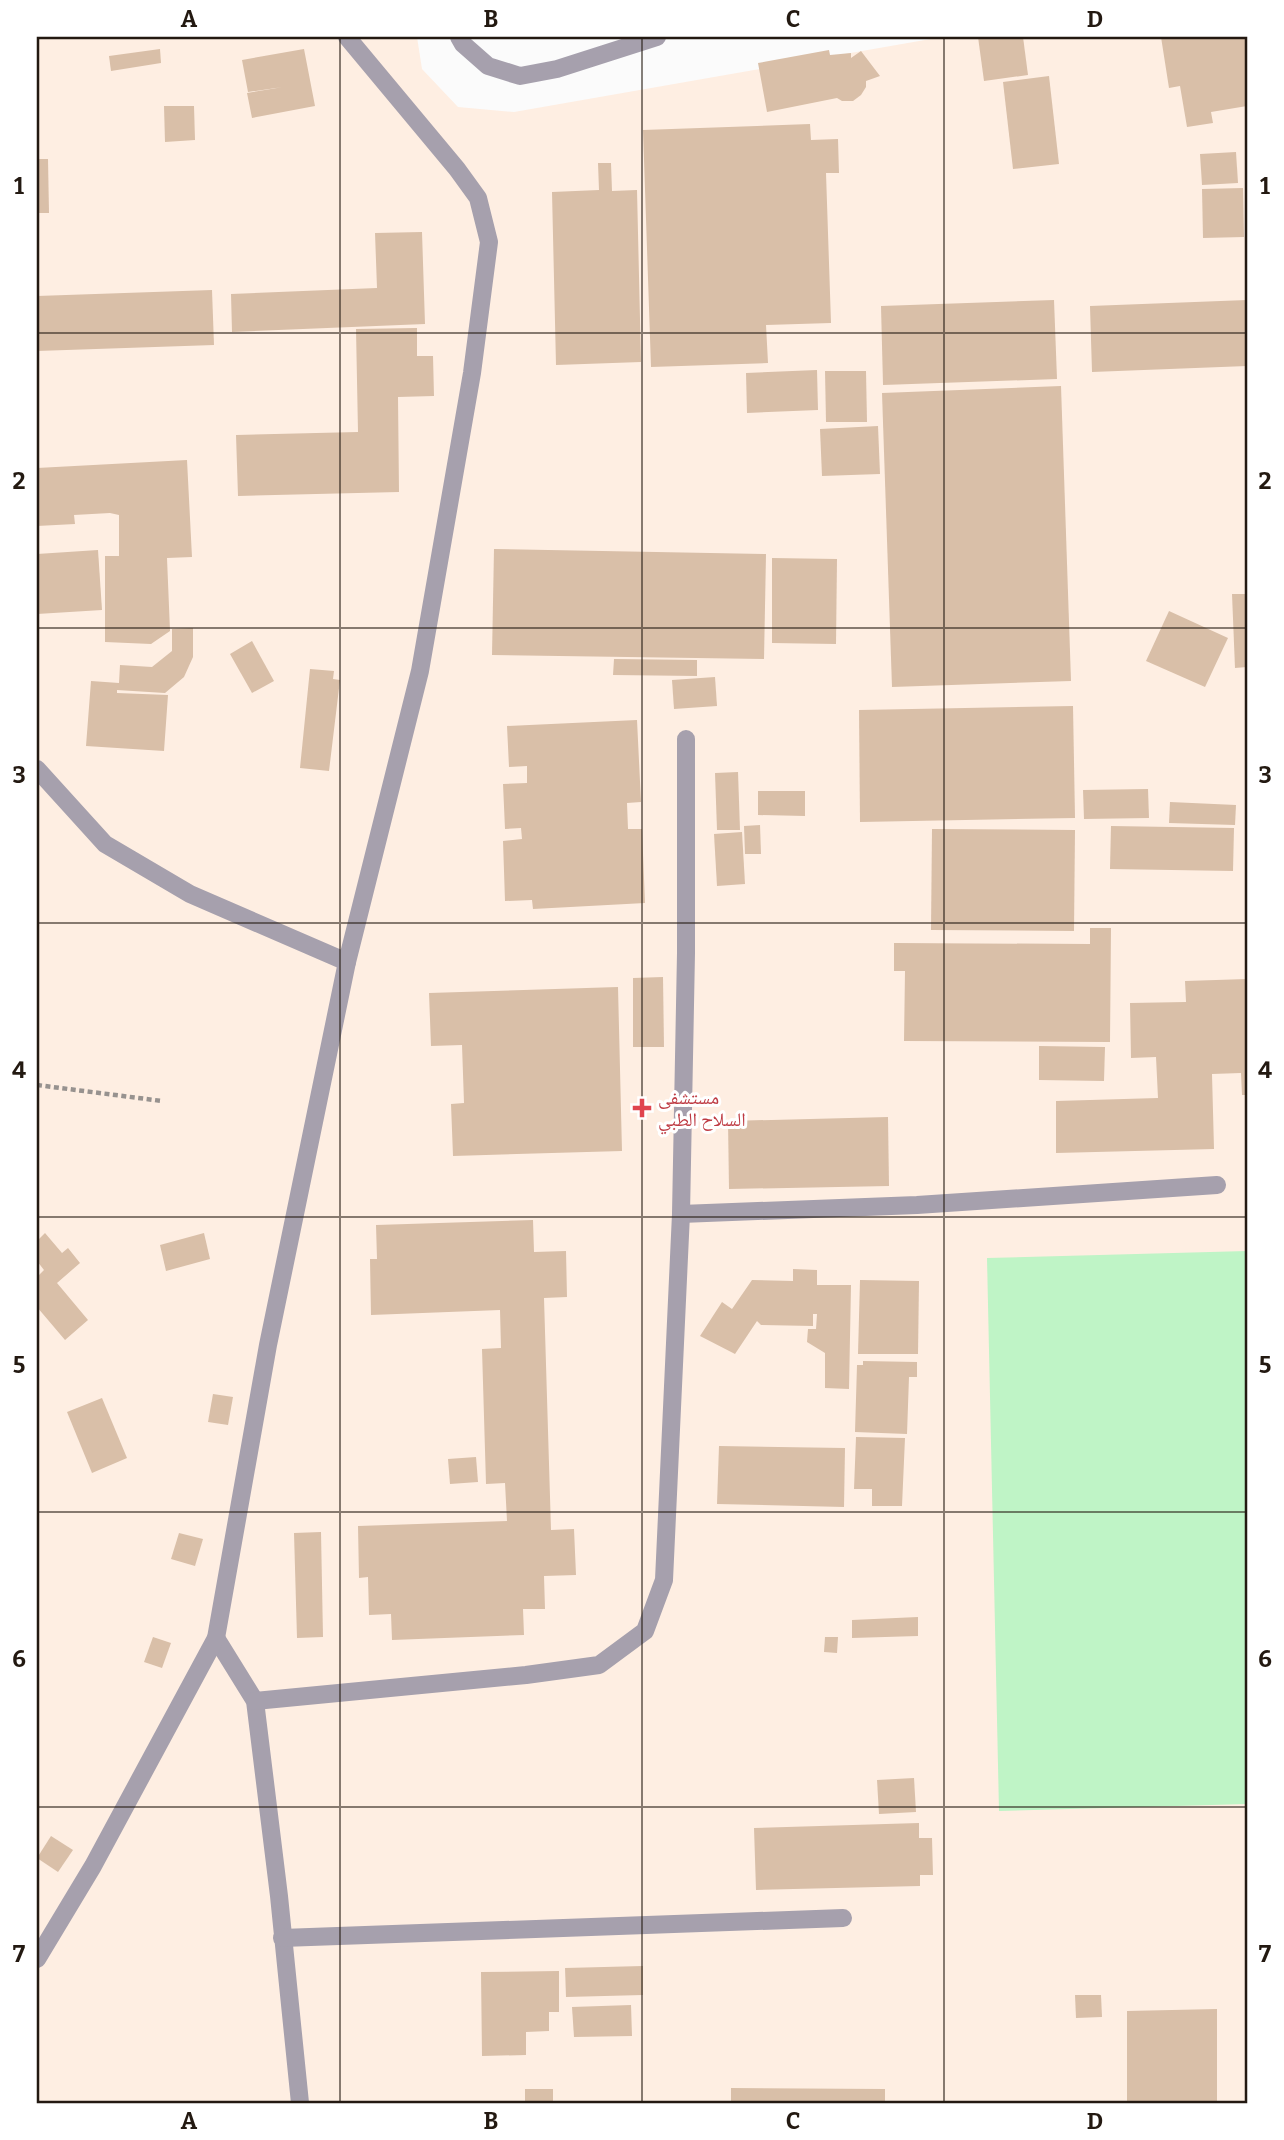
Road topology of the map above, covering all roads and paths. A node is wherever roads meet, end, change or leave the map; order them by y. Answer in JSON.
{"nodes":[{"id":1,"x":348,"y":37,"type":"edge"},
{"id":2,"x":459,"y":37,"type":"edge"},
{"id":3,"x":657,"y":37,"type":"edge"},
{"id":4,"x":686,"y":739,"type":"dead end"},
{"id":5,"x":37,"y":769,"type":"edge"},
{"id":6,"x":347,"y":961,"type":"junction"},
{"id":7,"x":37,"y":1085,"type":"edge"},
{"id":8,"x":162,"y":1101,"type":"dead end"},
{"id":9,"x":1217,"y":1185,"type":"dead end"},
{"id":10,"x":681,"y":1214,"type":"junction"},
{"id":11,"x":216,"y":1638,"type":"junction"},
{"id":12,"x":255,"y":1700,"type":"junction"},
{"id":13,"x":843,"y":1918,"type":"dead end"},
{"id":14,"x":282,"y":1937,"type":"junction"},
{"id":15,"x":37,"y":1959,"type":"edge"},
{"id":16,"x":300,"y":2103,"type":"edge"}],
"edges":[{"from":1,"to":6,"type":"street"},
{"from":2,"to":3,"type":"street"},
{"from":4,"to":10,"type":"street"},
{"from":5,"to":6,"type":"street"},
{"from":6,"to":11,"type":"street"},
{"from":7,"to":8,"type":"path"},
{"from":9,"to":10,"type":"street"},
{"from":10,"to":12,"type":"street"},
{"from":11,"to":12,"type":"street"},
{"from":11,"to":15,"type":"street"},
{"from":12,"to":14,"type":"street"},
{"from":13,"to":14,"type":"street"},
{"from":14,"to":16,"type":"street"}]}
